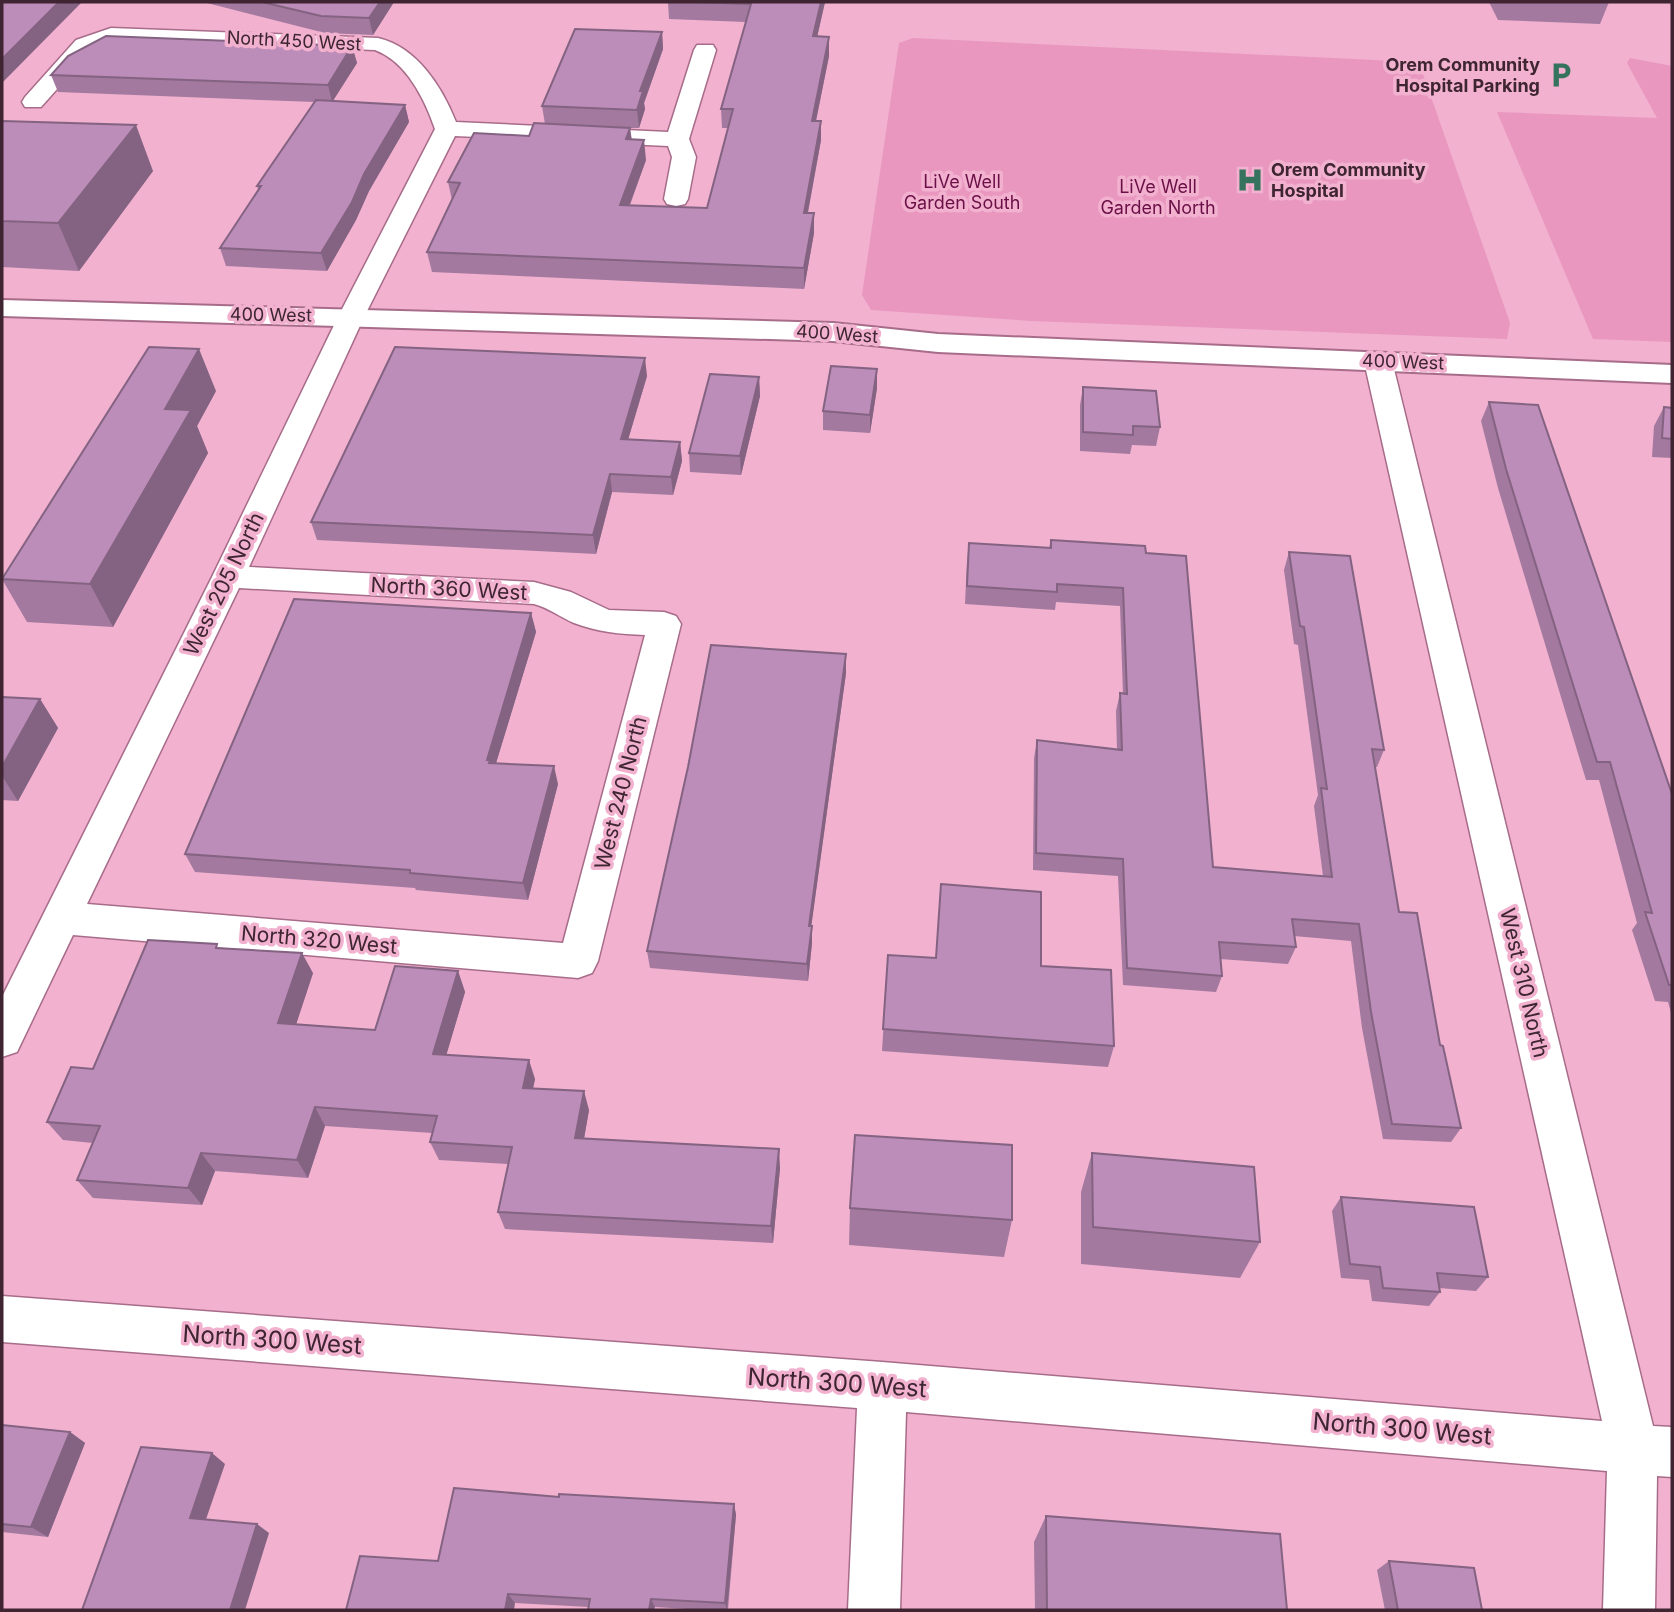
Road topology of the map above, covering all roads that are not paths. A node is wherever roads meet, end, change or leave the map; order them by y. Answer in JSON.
{"nodes":[{"id":1,"x":705,"y":50,"type":"dead end"},
{"id":2,"x":33,"y":102,"type":"dead end"},
{"id":3,"x":447,"y":129,"type":"junction"},
{"id":4,"x":677,"y":139,"type":"junction"},
{"id":5,"x":677,"y":198,"type":"dead end"},
{"id":6,"x":2,"y":308,"type":"edge"},
{"id":7,"x":352,"y":317,"type":"junction"},
{"id":8,"x":1378,"y":361,"type":"junction"},
{"id":9,"x":1672,"y":374,"type":"edge"},
{"id":10,"x":228,"y":577,"type":"junction"},
{"id":11,"x":664,"y":624,"type":"joint"},
{"id":12,"x":60,"y":918,"type":"junction"},
{"id":13,"x":578,"y":961,"type":"joint"},
{"id":14,"x":2,"y":1038,"type":"edge"},
{"id":15,"x":2,"y":1319,"type":"edge"},
{"id":16,"x":882,"y":1387,"type":"junction"},
{"id":17,"x":1652,"y":1449,"type":"edge"},
{"id":18,"x":874,"y":1610,"type":"edge"},
{"id":19,"x":1629,"y":1610,"type":"edge"}],
"edges":[{"from":1,"to":4,"type":"street"},
{"from":2,"to":3,"type":"street","name":"North 450 West"},
{"from":3,"to":4,"type":"street"},
{"from":3,"to":7,"type":"street","name":"West 205 North"},
{"from":4,"to":5,"type":"street"},
{"from":6,"to":7,"type":"main road","name":"400 West"},
{"from":7,"to":8,"type":"main road","name":"400 West"},
{"from":7,"to":10,"type":"street","name":"West 205 North"},
{"from":8,"to":9,"type":"main road","name":"400 West"},
{"from":8,"to":17,"type":"street","name":"West 310 North"},
{"from":10,"to":11,"type":"street","name":"North 360 West"},
{"from":10,"to":12,"type":"street","name":"West 205 North"},
{"from":11,"to":13,"type":"street","name":"West 240 North"},
{"from":12,"to":13,"type":"street","name":"North 320 West"},
{"from":12,"to":14,"type":"street","name":"West 205 North"},
{"from":15,"to":16,"type":"street","name":"North 300 West"},
{"from":16,"to":17,"type":"street","name":"North 300 West"},
{"from":16,"to":18,"type":"street"},
{"from":17,"to":19,"type":"street","name":"West 310 North"}]}
